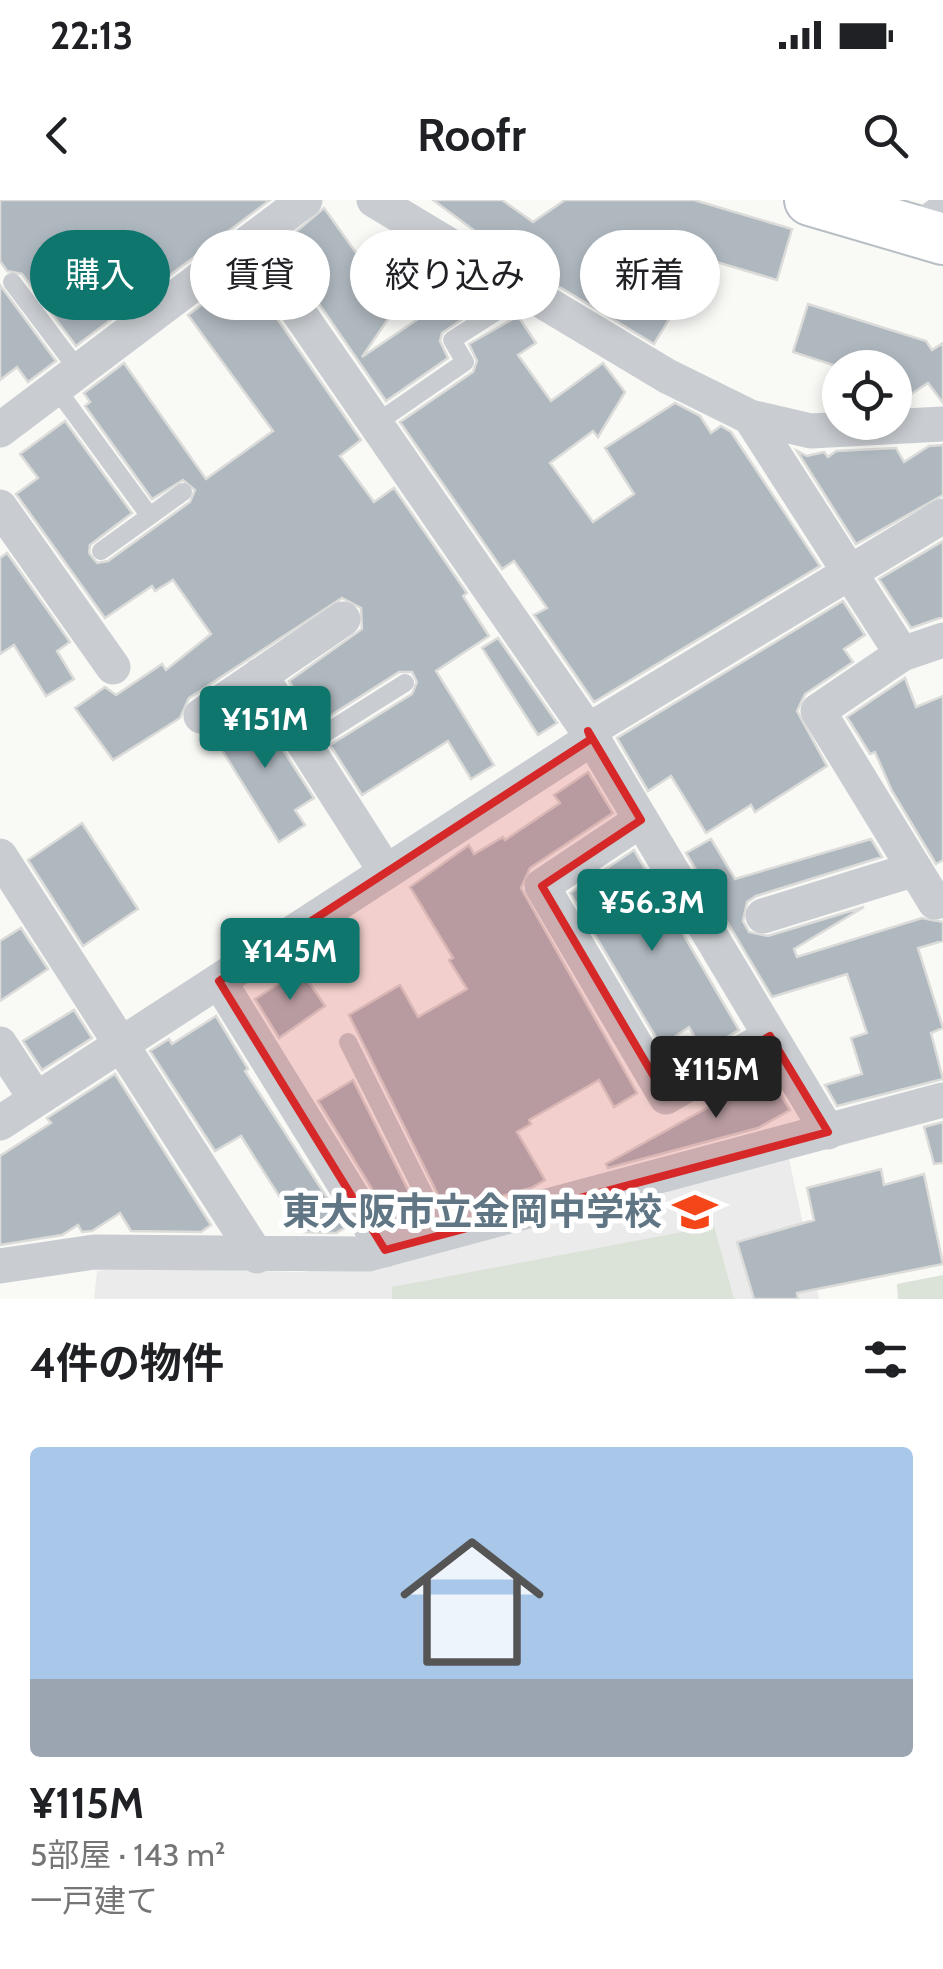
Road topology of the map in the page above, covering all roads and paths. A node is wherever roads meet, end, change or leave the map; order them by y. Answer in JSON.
{"nodes":[{"id":1,"x":305,"y":200,"type":"edge"},
{"id":2,"x":374,"y":200,"type":"edge"},
{"id":3,"x":810,"y":200,"type":"edge"},
{"id":4,"x":931,"y":223,"type":"edge"},
{"id":5,"x":266,"y":230,"type":"edge"},
{"id":6,"x":424,"y":230,"type":"edge"},
{"id":7,"x":12,"y":282,"type":"dead end"},
{"id":8,"x":190,"y":287,"type":"edge"},
{"id":9,"x":560,"y":312,"type":"edge"},
{"id":10,"x":304,"y":320,"type":"edge"},
{"id":11,"x":483,"y":320,"type":"edge"},
{"id":12,"x":67,"y":380,"type":"junction"},
{"id":13,"x":750,"y":417,"type":"junction"},
{"id":14,"x":376,"y":424,"type":"junction"},
{"id":15,"x":943,"y":424,"type":"edge"},
{"id":16,"x":1,"y":428,"type":"edge"},
{"id":17,"x":184,"y":492,"type":"dead end"},
{"id":18,"x":0,"y":507,"type":"edge"},
{"id":19,"x":150,"y":515,"type":"junction"},
{"id":20,"x":943,"y":516,"type":"edge"},
{"id":21,"x":101,"y":551,"type":"dead end"},
{"id":22,"x":849,"y":574,"type":"junction"},
{"id":23,"x":343,"y":618,"type":"dead end"},
{"id":24,"x":943,"y":640,"type":"edge"},
{"id":25,"x":902,"y":654,"type":"junction"},
{"id":26,"x":112,"y":668,"type":"dead end"},
{"id":27,"x":260,"y":675,"type":"junction"},
{"id":28,"x":405,"y":683,"type":"dead end"},
{"id":29,"x":200,"y":716,"type":"dead end"},
{"id":30,"x":588,"y":731,"type":"junction"},
{"id":31,"x":305,"y":746,"type":"junction"},
{"id":32,"x":641,"y":820,"type":"junction"},
{"id":33,"x":0,"y":856,"type":"edge"},
{"id":34,"x":915,"y":869,"type":"junction"},
{"id":35,"x":386,"y":872,"type":"junction"},
{"id":36,"x":943,"y":900,"type":"edge"},
{"id":37,"x":763,"y":916,"type":"dead end"},
{"id":38,"x":219,"y":981,"type":"junction"},
{"id":39,"x":770,"y":1036,"type":"junction"},
{"id":40,"x":348,"y":1042,"type":"dead end"},
{"id":41,"x":0,"y":1044,"type":"edge"},
{"id":42,"x":122,"y":1044,"type":"junction"},
{"id":43,"x":36,"y":1100,"type":"junction"},
{"id":44,"x":943,"y":1100,"type":"edge"},
{"id":45,"x":0,"y":1123,"type":"edge"},
{"id":46,"x":828,"y":1132,"type":"junction"},
{"id":47,"x":444,"y":1234,"type":"junction"},
{"id":48,"x":386,"y":1250,"type":"junction"},
{"id":49,"x":257,"y":1256,"type":"junction"},
{"id":50,"x":0,"y":1266,"type":"edge"}],
"edges":[{"from":1,"to":5,"type":"street"},
{"from":2,"to":6,"type":"street"},
{"from":3,"to":4,"type":"main road"},
{"from":7,"to":12,"type":"lane"},
{"from":8,"to":12,"type":"street"},
{"from":9,"to":13,"type":"street"},
{"from":10,"to":14,"type":"street"},
{"from":11,"to":14,"type":"lane"},
{"from":12,"to":16,"type":"street"},
{"from":12,"to":19,"type":"lane"},
{"from":13,"to":15,"type":"street"},
{"from":13,"to":22,"type":"street"},
{"from":14,"to":30,"type":"street"},
{"from":17,"to":19,"type":"lane"},
{"from":18,"to":26,"type":"street"},
{"from":19,"to":21,"type":"lane"},
{"from":20,"to":22,"type":"street"},
{"from":22,"to":25,"type":"street"},
{"from":22,"to":30,"type":"street"},
{"from":23,"to":27,"type":"street"},
{"from":24,"to":25,"type":"street"},
{"from":25,"to":34,"type":"street"},
{"from":27,"to":29,"type":"street"},
{"from":27,"to":31,"type":"street"},
{"from":28,"to":31,"type":"lane"},
{"from":30,"to":32,"type":"street"},
{"from":30,"to":35,"type":"street"},
{"from":31,"to":35,"type":"street"},
{"from":32,"to":39,"type":"street"},
{"from":32,"to":39,"type":"street"},
{"from":33,"to":42,"type":"street"},
{"from":34,"to":36,"type":"street"},
{"from":34,"to":37,"type":"street"},
{"from":35,"to":38,"type":"street"},
{"from":38,"to":42,"type":"street"},
{"from":38,"to":48,"type":"street"},
{"from":39,"to":46,"type":"street"},
{"from":40,"to":47,"type":"lane"},
{"from":41,"to":43,"type":"street"},
{"from":42,"to":43,"type":"street"},
{"from":42,"to":49,"type":"street"},
{"from":43,"to":45,"type":"street"},
{"from":44,"to":46,"type":"street"},
{"from":46,"to":47,"type":"street"},
{"from":47,"to":48,"type":"street"},
{"from":48,"to":49,"type":"street"},
{"from":49,"to":50,"type":"street"}]}
